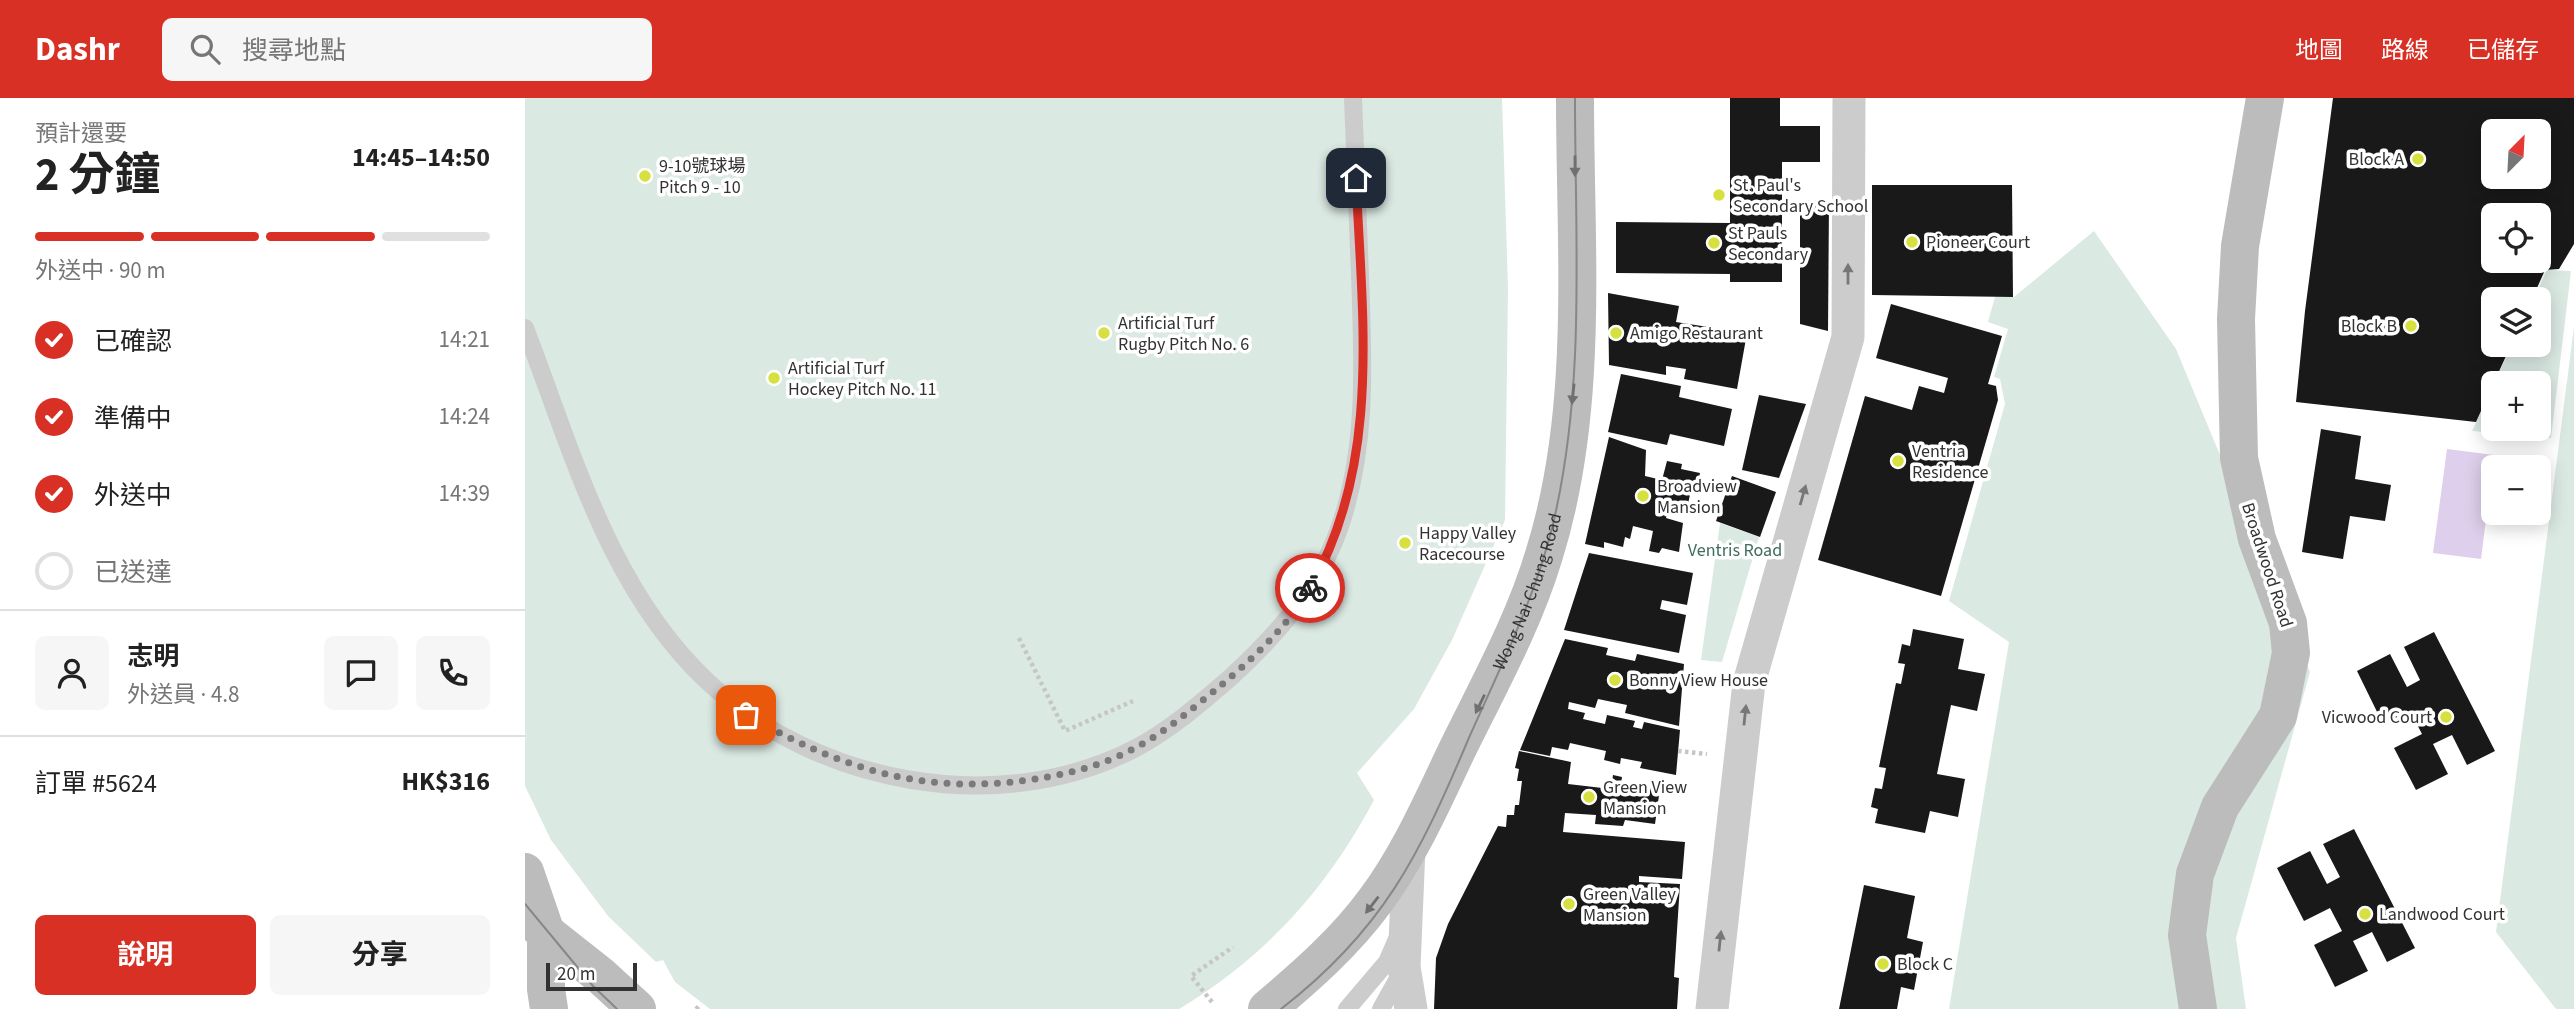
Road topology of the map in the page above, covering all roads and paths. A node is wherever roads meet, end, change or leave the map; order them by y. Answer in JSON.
{"nodes":[{"id":1,"x":1353,"y":98,"type":"edge"},
{"id":2,"x":1576,"y":98,"type":"edge"},
{"id":3,"x":1849,"y":98,"type":"edge"},
{"id":4,"x":2265,"y":98,"type":"edge"},
{"id":5,"x":525,"y":328,"type":"edge"},
{"id":6,"x":1019,"y":638,"type":"dead end"},
{"id":7,"x":1133,"y":701,"type":"dead end"},
{"id":8,"x":1678,"y":751,"type":"dead end"},
{"id":9,"x":1707,"y":754,"type":"dead end"},
{"id":10,"x":1409,"y":848,"type":"junction"},
{"id":11,"x":525,"y":872,"type":"edge"},
{"id":12,"x":1405,"y":915,"type":"junction"},
{"id":13,"x":536,"y":924,"type":"edge"},
{"id":14,"x":1233,"y":947,"type":"dead end"},
{"id":15,"x":1404,"y":967,"type":"junction"},
{"id":16,"x":1212,"y":1002,"type":"dead end"},
{"id":17,"x":701,"y":1004,"type":"dead end"},
{"id":18,"x":549,"y":1009,"type":"edge"},
{"id":19,"x":636,"y":1009,"type":"edge"},
{"id":20,"x":696,"y":1009,"type":"edge"},
{"id":21,"x":1267,"y":1009,"type":"edge"},
{"id":22,"x":1347,"y":1009,"type":"edge"},
{"id":23,"x":1381,"y":1009,"type":"edge"},
{"id":24,"x":1411,"y":1009,"type":"edge"},
{"id":25,"x":1712,"y":1009,"type":"edge"},
{"id":26,"x":2198,"y":1009,"type":"edge"}],
"edges":[{"from":1,"to":5,"type":"lane"},
{"from":2,"to":10,"type":"street","name":"Wong Nai Chung Road","one_way":true},
{"from":25,"to":3,"type":"street","one_way":true},
{"from":4,"to":26,"type":"street","name":"Broadwood Road"},
{"from":6,"to":7,"type":"path"},
{"from":8,"to":9,"type":"path"},
{"from":10,"to":12,"type":"street"},
{"from":10,"to":21,"type":"street","name":"Wong Nai Chung Road","one_way":true},
{"from":11,"to":13,"type":"street"},
{"from":12,"to":15,"type":"street"},
{"from":12,"to":22,"type":"lane"},
{"from":13,"to":18,"type":"street"},
{"from":13,"to":19,"type":"street"},
{"from":14,"to":16,"type":"path"},
{"from":15,"to":23,"type":"lane"},
{"from":15,"to":24,"type":"street"},
{"from":17,"to":20,"type":"path"}]}
